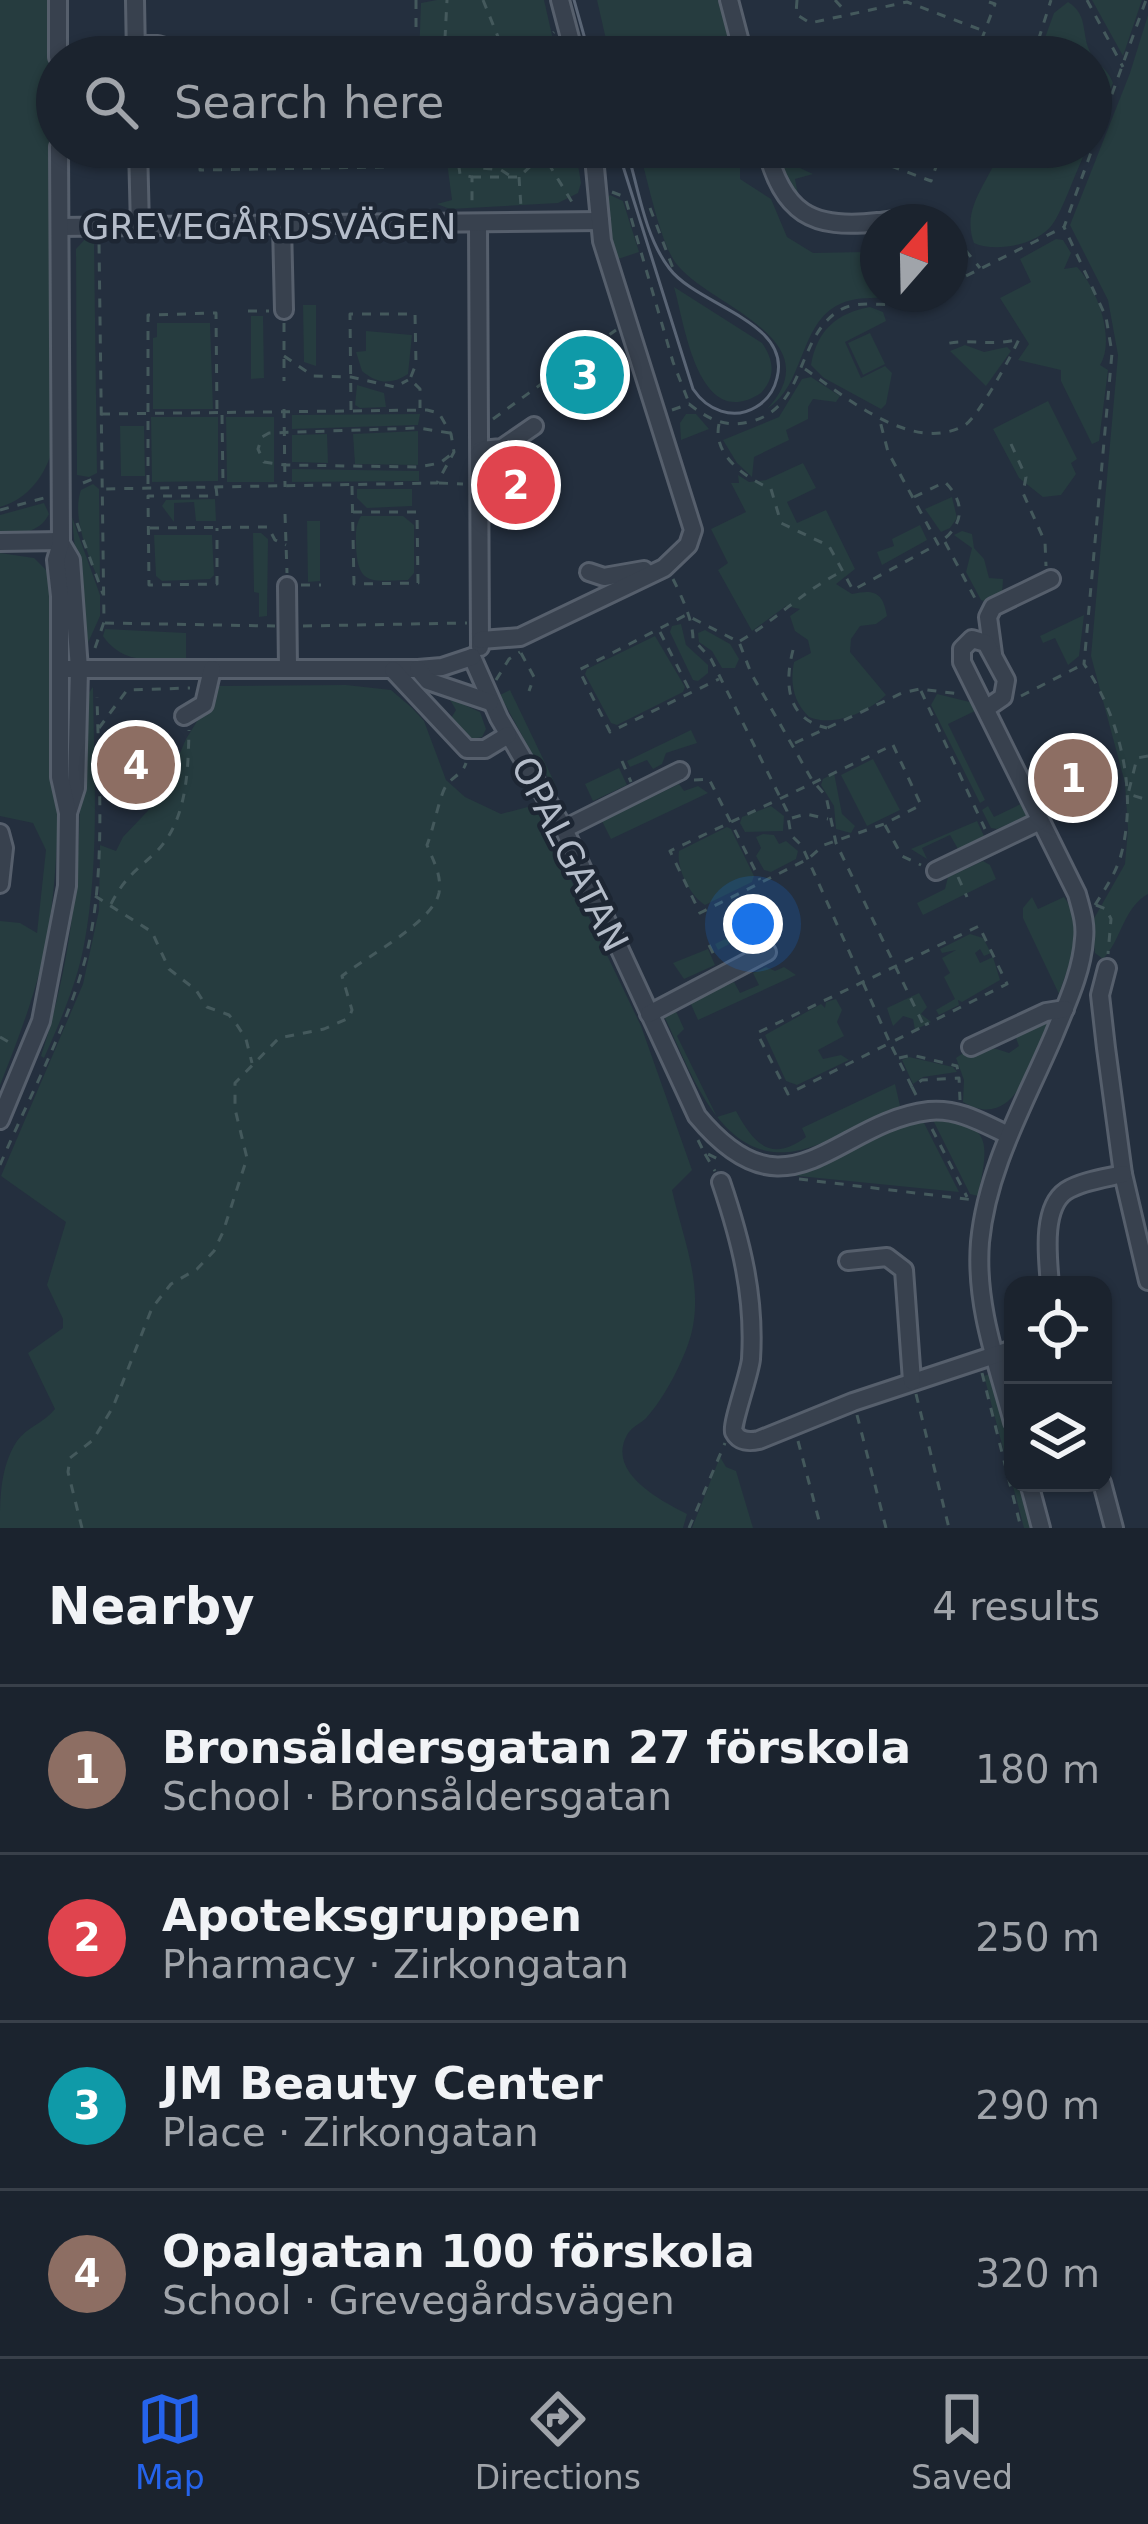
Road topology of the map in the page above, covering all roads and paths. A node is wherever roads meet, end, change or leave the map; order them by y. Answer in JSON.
{"nodes":[{"id":1,"x":58,"y":0,"type":"edge"},
{"id":2,"x":135,"y":0,"type":"edge"},
{"id":3,"x":416,"y":0,"type":"edge"},
{"id":4,"x":447,"y":0,"type":"edge"},
{"id":5,"x":483,"y":0,"type":"edge"},
{"id":6,"x":560,"y":0,"type":"edge"},
{"id":7,"x":729,"y":0,"type":"edge"},
{"id":8,"x":797,"y":0,"type":"edge"},
{"id":9,"x":835,"y":0,"type":"edge"},
{"id":10,"x":983,"y":0,"type":"edge"},
{"id":11,"x":1051,"y":0,"type":"edge"},
{"id":12,"x":1087,"y":0,"type":"edge"},
{"id":13,"x":1146,"y":0,"type":"edge"},
{"id":14,"x":918,"y":3,"type":"edge"},
{"id":15,"x":849,"y":14,"type":"junction"},
{"id":16,"x":556,"y":31,"type":"dead end"},
{"id":17,"x":984,"y":32,"type":"junction"},
{"id":18,"x":58,"y":36,"type":"edge"},
{"id":19,"x":136,"y":36,"type":"edge"},
{"id":20,"x":416,"y":36,"type":"edge"},
{"id":21,"x":446,"y":36,"type":"edge"},
{"id":22,"x":497,"y":36,"type":"edge"},
{"id":23,"x":550,"y":36,"type":"edge"},
{"id":24,"x":569,"y":36,"type":"edge"},
{"id":25,"x":738,"y":36,"type":"edge"},
{"id":26,"x":983,"y":36,"type":"edge"},
{"id":27,"x":1040,"y":36,"type":"edge"},
{"id":28,"x":1107,"y":36,"type":"edge"},
{"id":29,"x":1112,"y":46,"type":"edge"},
{"id":30,"x":1124,"y":68,"type":"junction"},
{"id":31,"x":1112,"y":100,"type":"edge"},
{"id":32,"x":59,"y":168,"type":"edge"},
{"id":33,"x":139,"y":168,"type":"edge"},
{"id":34,"x":200,"y":168,"type":"edge"},
{"id":35,"x":323,"y":168,"type":"edge"},
{"id":36,"x":459,"y":168,"type":"edge"},
{"id":37,"x":482,"y":168,"type":"edge"},
{"id":38,"x":528,"y":168,"type":"edge"},
{"id":39,"x":551,"y":168,"type":"edge"},
{"id":40,"x":595,"y":168,"type":"edge"},
{"id":41,"x":772,"y":168,"type":"edge"},
{"id":42,"x":896,"y":168,"type":"edge"},
{"id":43,"x":936,"y":168,"type":"edge"},
{"id":44,"x":1086,"y":168,"type":"edge"},
{"id":45,"x":472,"y":177,"type":"junction"},
{"id":46,"x":512,"y":177,"type":"junction"},
{"id":47,"x":519,"y":177,"type":"junction"},
{"id":48,"x":931,"y":181,"type":"junction"},
{"id":49,"x":928,"y":188,"type":"dead end"},
{"id":50,"x":598,"y":190,"type":"junction"},
{"id":51,"x":574,"y":206,"type":"dead end"},
{"id":52,"x":650,"y":208,"type":"dead end"},
{"id":53,"x":521,"y":209,"type":"dead end"},
{"id":54,"x":476,"y":218,"type":"junction"},
{"id":55,"x":600,"y":221,"type":"junction"},
{"id":56,"x":860,"y":224,"type":"edge"},
{"id":57,"x":281,"y":225,"type":"junction"},
{"id":58,"x":60,"y":227,"type":"junction"},
{"id":59,"x":140,"y":227,"type":"junction"},
{"id":60,"x":1064,"y":227,"type":"junction"},
{"id":61,"x":99,"y":228,"type":"junction"},
{"id":62,"x":968,"y":253,"type":"edge"},
{"id":63,"x":981,"y":269,"type":"junction"},
{"id":64,"x":674,"y":271,"type":"dead end"},
{"id":65,"x":968,"y":275,"type":"edge"},
{"id":66,"x":860,"y":305,"type":"edge"},
{"id":67,"x":284,"y":310,"type":"junction"},
{"id":68,"x":248,"y":311,"type":"dead end"},
{"id":69,"x":618,"y":329,"type":"dead end"},
{"id":70,"x":945,"y":344,"type":"dead end"},
{"id":71,"x":284,"y":356,"type":"junction"},
{"id":72,"x":802,"y":367,"type":"junction"},
{"id":73,"x":351,"y":376,"type":"junction"},
{"id":74,"x":410,"y":380,"type":"junction"},
{"id":75,"x":284,"y":382,"type":"dead end"},
{"id":76,"x":689,"y":404,"type":"junction"},
{"id":77,"x":284,"y":411,"type":"junction"},
{"id":78,"x":351,"y":411,"type":"junction"},
{"id":79,"x":420,"y":411,"type":"junction"},
{"id":80,"x":219,"y":413,"type":"junction"},
{"id":81,"x":101,"y":414,"type":"junction"},
{"id":82,"x":148,"y":414,"type":"junction"},
{"id":83,"x":654,"y":416,"type":"junction"},
{"id":84,"x":879,"y":417,"type":"junction"},
{"id":85,"x":490,"y":420,"type":"dead end"},
{"id":86,"x":720,"y":423,"type":"junction"},
{"id":87,"x":534,"y":426,"type":"dead end"},
{"id":88,"x":285,"y":432,"type":"junction"},
{"id":89,"x":452,"y":434,"type":"junction"},
{"id":90,"x":1011,"y":444,"type":"dead end"},
{"id":91,"x":481,"y":450,"type":"junction"},
{"id":92,"x":454,"y":452,"type":"junction"},
{"id":93,"x":285,"y":465,"type":"junction"},
{"id":94,"x":100,"y":477,"type":"junction"},
{"id":95,"x":83,"y":483,"type":"dead end"},
{"id":96,"x":437,"y":483,"type":"junction"},
{"id":97,"x":352,"y":484,"type":"junction"},
{"id":98,"x":463,"y":484,"type":"dead end"},
{"id":99,"x":219,"y":485,"type":"junction"},
{"id":100,"x":148,"y":486,"type":"junction"},
{"id":101,"x":285,"y":486,"type":"junction"},
{"id":102,"x":102,"y":489,"type":"junction"},
{"id":103,"x":47,"y":497,"type":"dead end"},
{"id":104,"x":912,"y":498,"type":"junction"},
{"id":105,"x":0,"y":510,"type":"edge"},
{"id":106,"x":352,"y":512,"type":"junction"},
{"id":107,"x":285,"y":514,"type":"dead end"},
{"id":108,"x":148,"y":528,"type":"junction"},
{"id":109,"x":217,"y":528,"type":"junction"},
{"id":110,"x":0,"y":542,"type":"edge"},
{"id":111,"x":61,"y":542,"type":"junction"},
{"id":112,"x":941,"y":542,"type":"junction"},
{"id":113,"x":286,"y":545,"type":"junction"},
{"id":114,"x":670,"y":571,"type":"junction"},
{"id":115,"x":843,"y":571,"type":"junction"},
{"id":116,"x":590,"y":572,"type":"dead end"},
{"id":117,"x":1051,"y":579,"type":"joint"},
{"id":118,"x":321,"y":585,"type":"dead end"},
{"id":119,"x":287,"y":586,"type":"junction"},
{"id":120,"x":686,"y":615,"type":"junction"},
{"id":121,"x":988,"y":617,"type":"junction"},
{"id":122,"x":411,"y":625,"type":"dead end"},
{"id":123,"x":659,"y":631,"type":"junction"},
{"id":124,"x":411,"y":636,"type":"dead end"},
{"id":125,"x":481,"y":640,"type":"junction"},
{"id":126,"x":739,"y":642,"type":"junction"},
{"id":127,"x":95,"y":648,"type":"dead end"},
{"id":128,"x":793,"y":650,"type":"dead end"},
{"id":129,"x":520,"y":651,"type":"dead end"},
{"id":130,"x":993,"y":656,"type":"junction"},
{"id":131,"x":472,"y":657,"type":"junction"},
{"id":132,"x":1084,"y":664,"type":"junction"},
{"id":133,"x":288,"y":668,"type":"junction"},
{"id":134,"x":69,"y":669,"type":"junction"},
{"id":135,"x":418,"y":669,"type":"junction"},
{"id":136,"x":393,"y":670,"type":"junction"},
{"id":137,"x":211,"y":678,"type":"junction"},
{"id":138,"x":719,"y":679,"type":"junction"},
{"id":139,"x":920,"y":689,"type":"junction"},
{"id":140,"x":529,"y":692,"type":"dead end"},
{"id":141,"x":691,"y":693,"type":"junction"},
{"id":142,"x":1022,"y":696,"type":"dead end"},
{"id":143,"x":984,"y":702,"type":"junction"},
{"id":144,"x":490,"y":703,"type":"junction"},
{"id":145,"x":184,"y":716,"type":"joint"},
{"id":146,"x":828,"y":728,"type":"junction"},
{"id":147,"x":98,"y":730,"type":"dead end"},
{"id":148,"x":508,"y":735,"type":"junction"},
{"id":149,"x":794,"y":744,"type":"junction"},
{"id":150,"x":467,"y":749,"type":"junction"},
{"id":151,"x":1148,"y":756,"type":"edge"},
{"id":152,"x":622,"y":761,"type":"dead end"},
{"id":153,"x":680,"y":771,"type":"joint"},
{"id":154,"x":812,"y":780,"type":"junction"},
{"id":155,"x":635,"y":793,"type":"junction"},
{"id":156,"x":1128,"y":794,"type":"junction"},
{"id":157,"x":778,"y":798,"type":"junction"},
{"id":158,"x":1148,"y":800,"type":"edge"},
{"id":159,"x":732,"y":819,"type":"junction"},
{"id":160,"x":790,"y":819,"type":"junction"},
{"id":161,"x":828,"y":819,"type":"junction"},
{"id":162,"x":1040,"y":821,"type":"junction"},
{"id":163,"x":884,"y":824,"type":"junction"},
{"id":164,"x":564,"y":829,"type":"junction"},
{"id":165,"x":0,"y":832,"type":"edge"},
{"id":166,"x":836,"y":843,"type":"junction"},
{"id":167,"x":992,"y":844,"type":"junction"},
{"id":168,"x":808,"y":859,"type":"junction"},
{"id":169,"x":944,"y":867,"type":"junction"},
{"id":170,"x":761,"y":882,"type":"junction"},
{"id":171,"x":0,"y":884,"type":"edge"},
{"id":172,"x":94,"y":895,"type":"dead end"},
{"id":173,"x":967,"y":897,"type":"dead end"},
{"id":174,"x":110,"y":906,"type":"junction"},
{"id":175,"x":710,"y":945,"type":"dead end"},
{"id":176,"x":766,"y":952,"type":"dead end"},
{"id":177,"x":894,"y":967,"type":"junction"},
{"id":178,"x":1107,"y":968,"type":"joint"},
{"id":179,"x":723,"y":975,"type":"junction"},
{"id":180,"x":862,"y":982,"type":"junction"},
{"id":181,"x":1065,"y":1009,"type":"junction"},
{"id":182,"x":649,"y":1014,"type":"junction"},
{"id":183,"x":923,"y":1026,"type":"junction"},
{"id":184,"x":890,"y":1043,"type":"junction"},
{"id":185,"x":971,"y":1047,"type":"joint"},
{"id":186,"x":897,"y":1059,"type":"junction"},
{"id":187,"x":252,"y":1065,"type":"junction"},
{"id":188,"x":959,"y":1078,"type":"junction"},
{"id":189,"x":912,"y":1087,"type":"junction"},
{"id":190,"x":916,"y":1095,"type":"dead end"},
{"id":191,"x":961,"y":1114,"type":"junction"},
{"id":192,"x":0,"y":1120,"type":"edge"},
{"id":193,"x":932,"y":1129,"type":"dead end"},
{"id":194,"x":1008,"y":1136,"type":"junction"},
{"id":195,"x":698,"y":1139,"type":"dead end"},
{"id":196,"x":704,"y":1152,"type":"junction"},
{"id":197,"x":724,"y":1162,"type":"dead end"},
{"id":198,"x":1124,"y":1174,"type":"junction"},
{"id":199,"x":788,"y":1177,"type":"dead end"},
{"id":200,"x":721,"y":1182,"type":"joint"},
{"id":201,"x":968,"y":1199,"type":"junction"},
{"id":202,"x":988,"y":1202,"type":"junction"},
{"id":203,"x":848,"y":1261,"type":"dead end"},
{"id":204,"x":1050,"y":1276,"type":"edge"},
{"id":205,"x":1148,"y":1276,"type":"edge"},
{"id":206,"x":995,"y":1354,"type":"edge"},
{"id":207,"x":912,"y":1381,"type":"junction"},
{"id":208,"x":1004,"y":1388,"type":"edge"},
{"id":209,"x":854,"y":1402,"type":"junction"},
{"id":210,"x":795,"y":1427,"type":"junction"},
{"id":211,"x":735,"y":1434,"type":"junction"},
{"id":212,"x":1031,"y":1492,"type":"edge"},
{"id":213,"x":1104,"y":1492,"type":"edge"},
{"id":214,"x":82,"y":1528,"type":"edge"},
{"id":215,"x":689,"y":1528,"type":"edge"},
{"id":216,"x":820,"y":1528,"type":"edge"},
{"id":217,"x":886,"y":1528,"type":"edge"},
{"id":218,"x":950,"y":1528,"type":"edge"},
{"id":219,"x":1021,"y":1528,"type":"edge"},
{"id":220,"x":1041,"y":1528,"type":"edge"},
{"id":221,"x":1114,"y":1528,"type":"edge"}],
"edges":[{"from":1,"to":18,"type":"street"},
{"from":2,"to":19,"type":"street"},
{"from":3,"to":20,"type":"path"},
{"from":4,"to":21,"type":"path"},
{"from":5,"to":22,"type":"path"},
{"from":6,"to":24,"type":"street"},
{"from":7,"to":25,"type":"street"},
{"from":8,"to":15,"type":"path"},
{"from":9,"to":15,"type":"path"},
{"from":10,"to":17,"type":"path"},
{"from":11,"to":27,"type":"path"},
{"from":12,"to":28,"type":"path"},
{"from":13,"to":30,"type":"path"},
{"from":14,"to":15,"type":"path"},
{"from":14,"to":17,"type":"path"},
{"from":16,"to":23,"type":"path"},
{"from":17,"to":26,"type":"path"},
{"from":29,"to":30,"type":"path"},
{"from":30,"to":31,"type":"path"},
{"from":32,"to":58,"type":"street","name":"GREVEGÅRDSVÄGEN"},
{"from":33,"to":59,"type":"street"},
{"from":34,"to":35,"type":"path"},
{"from":36,"to":45,"type":"path"},
{"from":37,"to":46,"type":"path"},
{"from":38,"to":47,"type":"path"},
{"from":39,"to":51,"type":"path"},
{"from":40,"to":50,"type":"street"},
{"from":41,"to":56,"type":"street"},
{"from":42,"to":48,"type":"path"},
{"from":43,"to":48,"type":"path"},
{"from":44,"to":60,"type":"path"},
{"from":45,"to":46,"type":"path"},
{"from":45,"to":54,"type":"path"},
{"from":46,"to":47,"type":"path"},
{"from":47,"to":53,"type":"path"},
{"from":48,"to":49,"type":"path"},
{"from":50,"to":55,"type":"street"},
{"from":50,"to":76,"type":"path"},
{"from":52,"to":64,"type":"path"},
{"from":54,"to":55,"type":"street","name":"GREVEGÅRDSVÄGEN"},
{"from":54,"to":57,"type":"street","name":"GREVEGÅRDSVÄGEN"},
{"from":54,"to":91,"type":"street"},
{"from":55,"to":83,"type":"street"},
{"from":57,"to":59,"type":"street","name":"GREVEGÅRDSVÄGEN"},
{"from":57,"to":67,"type":"street"},
{"from":58,"to":61,"type":"street","name":"GREVEGÅRDSVÄGEN"},
{"from":58,"to":111,"type":"street","name":"GREVEGÅRDSVÄGEN"},
{"from":59,"to":61,"type":"street","name":"GREVEGÅRDSVÄGEN"},
{"from":60,"to":63,"type":"path"},
{"from":60,"to":132,"type":"path"},
{"from":61,"to":81,"type":"path"},
{"from":62,"to":63,"type":"path"},
{"from":63,"to":65,"type":"path"},
{"from":66,"to":72,"type":"path"},
{"from":67,"to":68,"type":"path"},
{"from":67,"to":71,"type":"path"},
{"from":69,"to":85,"type":"path"},
{"from":70,"to":84,"type":"path"},
{"from":71,"to":73,"type":"path"},
{"from":71,"to":75,"type":"path"},
{"from":72,"to":84,"type":"path"},
{"from":72,"to":86,"type":"path"},
{"from":73,"to":74,"type":"path"},
{"from":73,"to":74,"type":"path"},
{"from":73,"to":78,"type":"path"},
{"from":74,"to":79,"type":"path"},
{"from":76,"to":83,"type":"path"},
{"from":76,"to":86,"type":"path"},
{"from":77,"to":78,"type":"path"},
{"from":77,"to":80,"type":"path"},
{"from":77,"to":88,"type":"path"},
{"from":78,"to":79,"type":"path"},
{"from":79,"to":89,"type":"path"},
{"from":80,"to":82,"type":"path"},
{"from":80,"to":82,"type":"path"},
{"from":80,"to":99,"type":"path"},
{"from":81,"to":82,"type":"path"},
{"from":81,"to":94,"type":"path"},
{"from":82,"to":100,"type":"path"},
{"from":83,"to":114,"type":"street"},
{"from":84,"to":104,"type":"path"},
{"from":86,"to":115,"type":"path"},
{"from":87,"to":91,"type":"street"},
{"from":88,"to":89,"type":"path"},
{"from":88,"to":93,"type":"path"},
{"from":88,"to":93,"type":"path"},
{"from":89,"to":92,"type":"path"},
{"from":90,"to":117,"type":"path"},
{"from":91,"to":125,"type":"street"},
{"from":92,"to":93,"type":"path"},
{"from":92,"to":96,"type":"path"},
{"from":93,"to":101,"type":"path"},
{"from":94,"to":95,"type":"path"},
{"from":94,"to":102,"type":"path"},
{"from":96,"to":97,"type":"path"},
{"from":96,"to":98,"type":"path"},
{"from":97,"to":101,"type":"path"},
{"from":97,"to":106,"type":"path"},
{"from":99,"to":100,"type":"path"},
{"from":99,"to":101,"type":"path"},
{"from":99,"to":108,"type":"path"},
{"from":100,"to":102,"type":"path"},
{"from":102,"to":127,"type":"path"},
{"from":103,"to":105,"type":"path"},
{"from":104,"to":112,"type":"path"},
{"from":104,"to":112,"type":"path"},
{"from":106,"to":106,"type":"path"},
{"from":107,"to":113,"type":"path"},
{"from":108,"to":109,"type":"path"},
{"from":108,"to":109,"type":"path"},
{"from":109,"to":113,"type":"path"},
{"from":110,"to":111,"type":"street"},
{"from":111,"to":134,"type":"street","name":"GREVEGÅRDSVÄGEN"},
{"from":112,"to":115,"type":"path"},
{"from":112,"to":121,"type":"path"},
{"from":113,"to":119,"type":"path"},
{"from":114,"to":116,"type":"street"},
{"from":114,"to":120,"type":"path"},
{"from":114,"to":125,"type":"street"},
{"from":115,"to":126,"type":"path"},
{"from":117,"to":121,"type":"street"},
{"from":118,"to":119,"type":"path"},
{"from":119,"to":133,"type":"street"},
{"from":120,"to":123,"type":"path"},
{"from":120,"to":126,"type":"path"},
{"from":120,"to":138,"type":"path"},
{"from":121,"to":130,"type":"street"},
{"from":122,"to":124,"type":"path"},
{"from":123,"to":141,"type":"path"},
{"from":123,"to":141,"type":"path"},
{"from":125,"to":131,"type":"street"},
{"from":126,"to":149,"type":"path"},
{"from":128,"to":146,"type":"path"},
{"from":129,"to":140,"type":"path"},
{"from":130,"to":143,"type":"street"},
{"from":130,"to":143,"type":"street"},
{"from":131,"to":135,"type":"street"},
{"from":131,"to":144,"type":"street","name":"OPALGATAN"},
{"from":132,"to":142,"type":"path"},
{"from":132,"to":156,"type":"path"},
{"from":133,"to":136,"type":"street"},
{"from":133,"to":137,"type":"street"},
{"from":134,"to":137,"type":"street"},
{"from":134,"to":192,"type":"street","name":"GREVEGÅRDSVÄGEN"},
{"from":135,"to":136,"type":"street"},
{"from":135,"to":144,"type":"street"},
{"from":136,"to":150,"type":"street"},
{"from":137,"to":145,"type":"street"},
{"from":137,"to":147,"type":"path"},
{"from":138,"to":141,"type":"path"},
{"from":138,"to":157,"type":"path"},
{"from":139,"to":143,"type":"path"},
{"from":139,"to":146,"type":"path"},
{"from":139,"to":167,"type":"path"},
{"from":143,"to":162,"type":"street"},
{"from":144,"to":148,"type":"street","name":"OPALGATAN"},
{"from":145,"to":174,"type":"path"},
{"from":146,"to":149,"type":"path"},
{"from":148,"to":150,"type":"street"},
{"from":148,"to":164,"type":"street","name":"OPALGATAN"},
{"from":149,"to":154,"type":"path"},
{"from":150,"to":187,"type":"path"},
{"from":151,"to":156,"type":"path"},
{"from":152,"to":155,"type":"path"},
{"from":153,"to":155,"type":"street"},
{"from":153,"to":159,"type":"path"},
{"from":154,"to":157,"type":"path"},
{"from":154,"to":161,"type":"path"},
{"from":154,"to":163,"type":"path"},
{"from":155,"to":164,"type":"street"},
{"from":156,"to":158,"type":"path"},
{"from":156,"to":178,"type":"path"},
{"from":157,"to":159,"type":"path"},
{"from":157,"to":160,"type":"path"},
{"from":159,"to":170,"type":"path"},
{"from":159,"to":170,"type":"path"},
{"from":160,"to":161,"type":"path"},
{"from":160,"to":168,"type":"path"},
{"from":161,"to":166,"type":"path"},
{"from":162,"to":167,"type":"street"},
{"from":162,"to":181,"type":"street"},
{"from":163,"to":166,"type":"path"},
{"from":163,"to":169,"type":"path"},
{"from":164,"to":182,"type":"street","name":"OPALGATAN"},
{"from":165,"to":171,"type":"street"},
{"from":166,"to":168,"type":"path"},
{"from":166,"to":177,"type":"path"},
{"from":167,"to":169,"type":"street"},
{"from":168,"to":170,"type":"path"},
{"from":168,"to":180,"type":"path"},
{"from":169,"to":173,"type":"path"},
{"from":172,"to":174,"type":"path"},
{"from":174,"to":187,"type":"path"},
{"from":175,"to":179,"type":"path"},
{"from":176,"to":179,"type":"street"},
{"from":177,"to":180,"type":"path"},
{"from":177,"to":183,"type":"path"},
{"from":177,"to":183,"type":"path"},
{"from":178,"to":198,"type":"street"},
{"from":179,"to":182,"type":"street"},
{"from":180,"to":184,"type":"path"},
{"from":180,"to":184,"type":"path"},
{"from":181,"to":185,"type":"street"},
{"from":181,"to":194,"type":"street"},
{"from":182,"to":191,"type":"street","name":"OPALGATAN"},
{"from":183,"to":184,"type":"path"},
{"from":184,"to":186,"type":"path"},
{"from":185,"to":188,"type":"path"},
{"from":186,"to":188,"type":"path"},
{"from":186,"to":189,"type":"path"},
{"from":187,"to":214,"type":"path"},
{"from":188,"to":189,"type":"path"},
{"from":188,"to":191,"type":"path"},
{"from":189,"to":190,"type":"path"},
{"from":191,"to":194,"type":"street","name":"OPALGATAN"},
{"from":193,"to":201,"type":"path"},
{"from":194,"to":202,"type":"street"},
{"from":195,"to":196,"type":"path"},
{"from":196,"to":197,"type":"path"},
{"from":196,"to":200,"type":"path"},
{"from":198,"to":204,"type":"street"},
{"from":198,"to":205,"type":"street"},
{"from":199,"to":201,"type":"path"},
{"from":200,"to":211,"type":"street"},
{"from":201,"to":202,"type":"path"},
{"from":202,"to":206,"type":"street"},
{"from":203,"to":207,"type":"street"},
{"from":206,"to":207,"type":"street"},
{"from":206,"to":208,"type":"street"},
{"from":206,"to":219,"type":"path"},
{"from":207,"to":209,"type":"street"},
{"from":207,"to":218,"type":"path"},
{"from":209,"to":210,"type":"street"},
{"from":209,"to":217,"type":"path"},
{"from":210,"to":211,"type":"street"},
{"from":210,"to":216,"type":"path"},
{"from":211,"to":215,"type":"path"},
{"from":212,"to":220,"type":"street"},
{"from":213,"to":221,"type":"street"}]}
